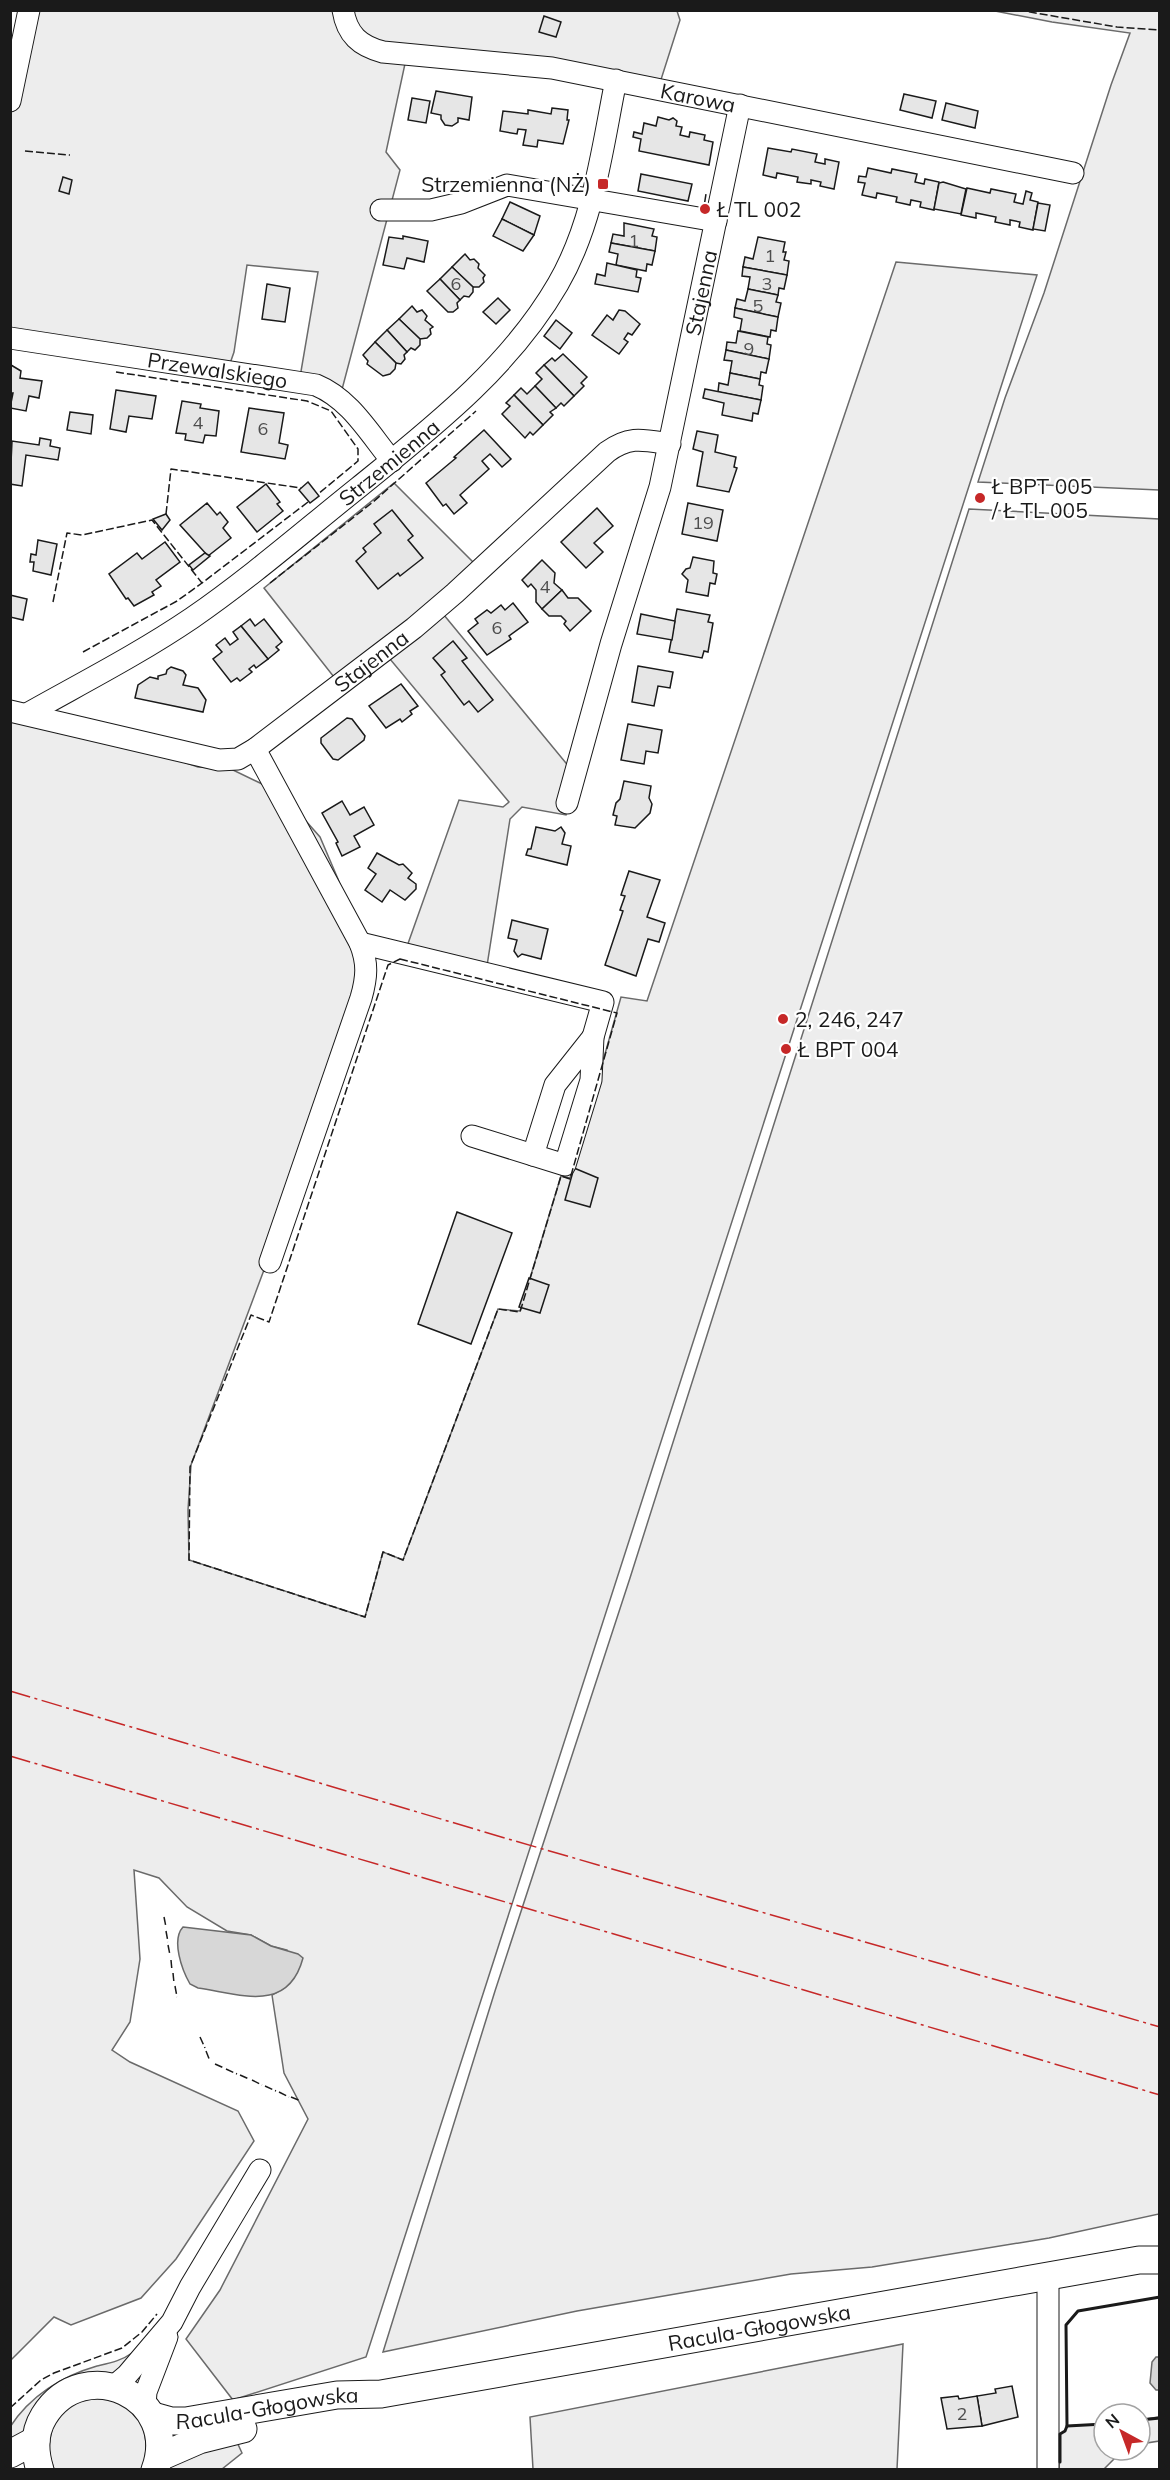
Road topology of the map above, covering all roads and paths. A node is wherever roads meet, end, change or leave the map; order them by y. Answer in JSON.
{"nodes":[{"id":1,"x":29,"y":10,"type":"edge"},
{"id":2,"x":343,"y":10,"type":"edge"},
{"id":3,"x":616,"y":80,"type":"junction"},
{"id":4,"x":10,"y":101,"type":"edge"},
{"id":5,"x":740,"y":105,"type":"junction"},
{"id":6,"x":1073,"y":173,"type":"dead end"},
{"id":7,"x":592,"y":198,"type":"junction"},
{"id":8,"x":381,"y":210,"type":"dead end"},
{"id":9,"x":716,"y":221,"type":"junction"},
{"id":10,"x":10,"y":338,"type":"edge"},
{"id":11,"x":670,"y":444,"type":"junction"},
{"id":12,"x":392,"y":461,"type":"junction"},
{"id":13,"x":19,"y":712,"type":"edge"},
{"id":14,"x":255,"y":749,"type":"junction"},
{"id":15,"x":567,"y":803,"type":"dead end"},
{"id":16,"x":360,"y":943,"type":"junction"},
{"id":17,"x":593,"y":1037,"type":"junction"},
{"id":18,"x":472,"y":1136,"type":"dead end"},
{"id":19,"x":533,"y":1155,"type":"junction"},
{"id":20,"x":270,"y":1262,"type":"dead end"},
{"id":21,"x":260,"y":2170,"type":"dead end"},
{"id":22,"x":1153,"y":2257,"type":"edge"},
{"id":23,"x":1048,"y":2276,"type":"junction"},
{"id":24,"x":172,"y":2322,"type":"junction"},
{"id":25,"x":113,"y":2387,"type":"junction"},
{"id":26,"x":381,"y":2394,"type":"junction"},
{"id":27,"x":149,"y":2411,"type":"junction"},
{"id":28,"x":36,"y":2440,"type":"junction"},
{"id":29,"x":10,"y":2454,"type":"edge"},
{"id":30,"x":158,"y":2463,"type":"edge"},
{"id":31,"x":40,"y":2469,"type":"edge"},
{"id":32,"x":1048,"y":2469,"type":"edge"}],
"edges":[{"from":1,"to":4,"type":"street"},
{"from":2,"to":3,"type":"street","name":"Karowa"},
{"from":3,"to":5,"type":"street","name":"Karowa"},
{"from":3,"to":7,"type":"street","name":"Strzemienna"},
{"from":5,"to":6,"type":"street","name":"Karowa"},
{"from":5,"to":9,"type":"street","name":"Stajenna"},
{"from":7,"to":8,"type":"street"},
{"from":7,"to":9,"type":"street"},
{"from":7,"to":12,"type":"street","name":"Strzemienna"},
{"from":9,"to":11,"type":"street","name":"Stajenna"},
{"from":10,"to":12,"type":"street","name":"Przewalskiego"},
{"from":11,"to":14,"type":"street","name":"Stajenna"},
{"from":11,"to":15,"type":"street","name":"Stajenna"},
{"from":12,"to":13,"type":"street","name":"Strzemienna"},
{"from":13,"to":14,"type":"street","name":"Stajenna"},
{"from":14,"to":16,"type":"street"},
{"from":16,"to":17,"type":"street"},
{"from":16,"to":20,"type":"street"},
{"from":17,"to":19,"type":"street"},
{"from":17,"to":19,"type":"street"},
{"from":18,"to":19,"type":"street"},
{"from":21,"to":24,"type":"street"},
{"from":22,"to":23,"type":"main road","name":"Racula-Głogowska"},
{"from":23,"to":26,"type":"main road","name":"Racula-Głogowska"},
{"from":23,"to":32,"type":"street"},
{"from":24,"to":25,"type":"street"},
{"from":24,"to":27,"type":"street"},
{"from":25,"to":27,"type":"main road"},
{"from":25,"to":28,"type":"main road"},
{"from":26,"to":27,"type":"main road","name":"Racula-Głogowska"},
{"from":26,"to":30,"type":"main road","name":"Racula-Głogowska"},
{"from":27,"to":30,"type":"main road"},
{"from":28,"to":29,"type":"main road"},
{"from":28,"to":31,"type":"main road"}]}
